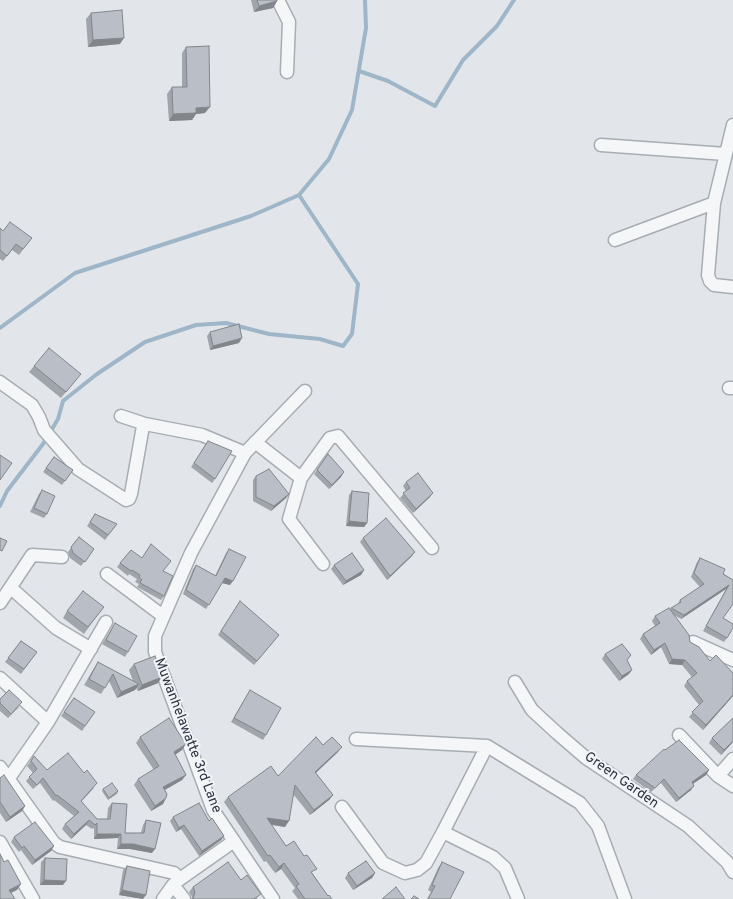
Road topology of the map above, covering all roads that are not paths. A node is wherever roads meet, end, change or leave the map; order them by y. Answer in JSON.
{"nodes":[{"id":1,"x":278,"y":0,"type":"edge"},
{"id":2,"x":287,"y":72,"type":"dead end"},
{"id":3,"x":733,"y":125,"type":"edge"},
{"id":4,"x":601,"y":145,"type":"dead end"},
{"id":5,"x":726,"y":154,"type":"junction"},
{"id":6,"x":714,"y":204,"type":"junction"},
{"id":7,"x":615,"y":240,"type":"dead end"},
{"id":8,"x":733,"y":287,"type":"edge"},
{"id":9,"x":0,"y":382,"type":"edge"},
{"id":10,"x":305,"y":391,"type":"dead end"},
{"id":11,"x":121,"y":416,"type":"dead end"},
{"id":12,"x":145,"y":424,"type":"junction"},
{"id":13,"x":255,"y":442,"type":"junction"},
{"id":14,"x":245,"y":453,"type":"junction"},
{"id":15,"x":301,"y":478,"type":"junction"},
{"id":16,"x":432,"y":548,"type":"dead end"},
{"id":17,"x":62,"y":557,"type":"dead end"},
{"id":18,"x":323,"y":564,"type":"dead end"},
{"id":19,"x":107,"y":574,"type":"dead end"},
{"id":20,"x":11,"y":588,"type":"junction"},
{"id":21,"x":0,"y":603,"type":"edge"},
{"id":22,"x":163,"y":616,"type":"junction"},
{"id":23,"x":106,"y":622,"type":"dead end"},
{"id":24,"x":693,"y":642,"type":"edge"},
{"id":25,"x":91,"y":649,"type":"junction"},
{"id":26,"x":733,"y":660,"type":"edge"},
{"id":27,"x":0,"y":678,"type":"edge"},
{"id":28,"x":515,"y":682,"type":"dead end"},
{"id":29,"x":48,"y":722,"type":"junction"},
{"id":30,"x":679,"y":736,"type":"dead end"},
{"id":31,"x":356,"y":739,"type":"dead end"},
{"id":32,"x":487,"y":746,"type":"junction"},
{"id":33,"x":733,"y":759,"type":"edge"},
{"id":34,"x":0,"y":767,"type":"edge"},
{"id":35,"x":718,"y":776,"type":"junction"},
{"id":36,"x":9,"y":778,"type":"junction"},
{"id":37,"x":733,"y":786,"type":"edge"},
{"id":38,"x":342,"y":807,"type":"dead end"},
{"id":39,"x":443,"y":832,"type":"junction"},
{"id":40,"x":234,"y":841,"type":"junction"},
{"id":41,"x":0,"y":842,"type":"edge"},
{"id":42,"x":733,"y":872,"type":"edge"},
{"id":43,"x":177,"y":882,"type":"junction"},
{"id":44,"x":33,"y":899,"type":"edge"},
{"id":45,"x":164,"y":899,"type":"edge"},
{"id":46,"x":184,"y":899,"type":"edge"},
{"id":47,"x":273,"y":899,"type":"edge"},
{"id":48,"x":518,"y":899,"type":"edge"},
{"id":49,"x":625,"y":899,"type":"edge"}],
"edges":[{"from":1,"to":2,"type":"street"},
{"from":3,"to":5,"type":"street"},
{"from":4,"to":5,"type":"street"},
{"from":5,"to":6,"type":"street"},
{"from":6,"to":7,"type":"street"},
{"from":6,"to":8,"type":"street"},
{"from":9,"to":12,"type":"street"},
{"from":10,"to":13,"type":"street","name":"Muwanhelawatte 3rd Lane"},
{"from":11,"to":12,"type":"street"},
{"from":12,"to":14,"type":"street"},
{"from":13,"to":14,"type":"street","name":"Muwanhelawatte 3rd Lane"},
{"from":13,"to":15,"type":"street"},
{"from":14,"to":22,"type":"street","name":"Muwanhelawatte 3rd Lane"},
{"from":15,"to":16,"type":"street"},
{"from":15,"to":18,"type":"street"},
{"from":17,"to":20,"type":"street"},
{"from":19,"to":22,"type":"street"},
{"from":20,"to":21,"type":"street"},
{"from":20,"to":25,"type":"street"},
{"from":22,"to":40,"type":"street","name":"Muwanhelawatte 3rd Lane"},
{"from":23,"to":25,"type":"street"},
{"from":24,"to":26,"type":"street"},
{"from":25,"to":29,"type":"street"},
{"from":27,"to":29,"type":"street"},
{"from":28,"to":42,"type":"street","name":"Green Garden"},
{"from":29,"to":36,"type":"street"},
{"from":30,"to":35,"type":"street"},
{"from":31,"to":32,"type":"street"},
{"from":32,"to":39,"type":"street"},
{"from":32,"to":49,"type":"street"},
{"from":33,"to":35,"type":"street"},
{"from":34,"to":36,"type":"street"},
{"from":35,"to":37,"type":"street"},
{"from":36,"to":43,"type":"street"},
{"from":38,"to":39,"type":"street"},
{"from":39,"to":48,"type":"street"},
{"from":40,"to":43,"type":"street"},
{"from":40,"to":47,"type":"street","name":"Muwanhelawatte 3rd Lane"},
{"from":41,"to":44,"type":"street"},
{"from":43,"to":45,"type":"street"},
{"from":43,"to":46,"type":"street"}]}
